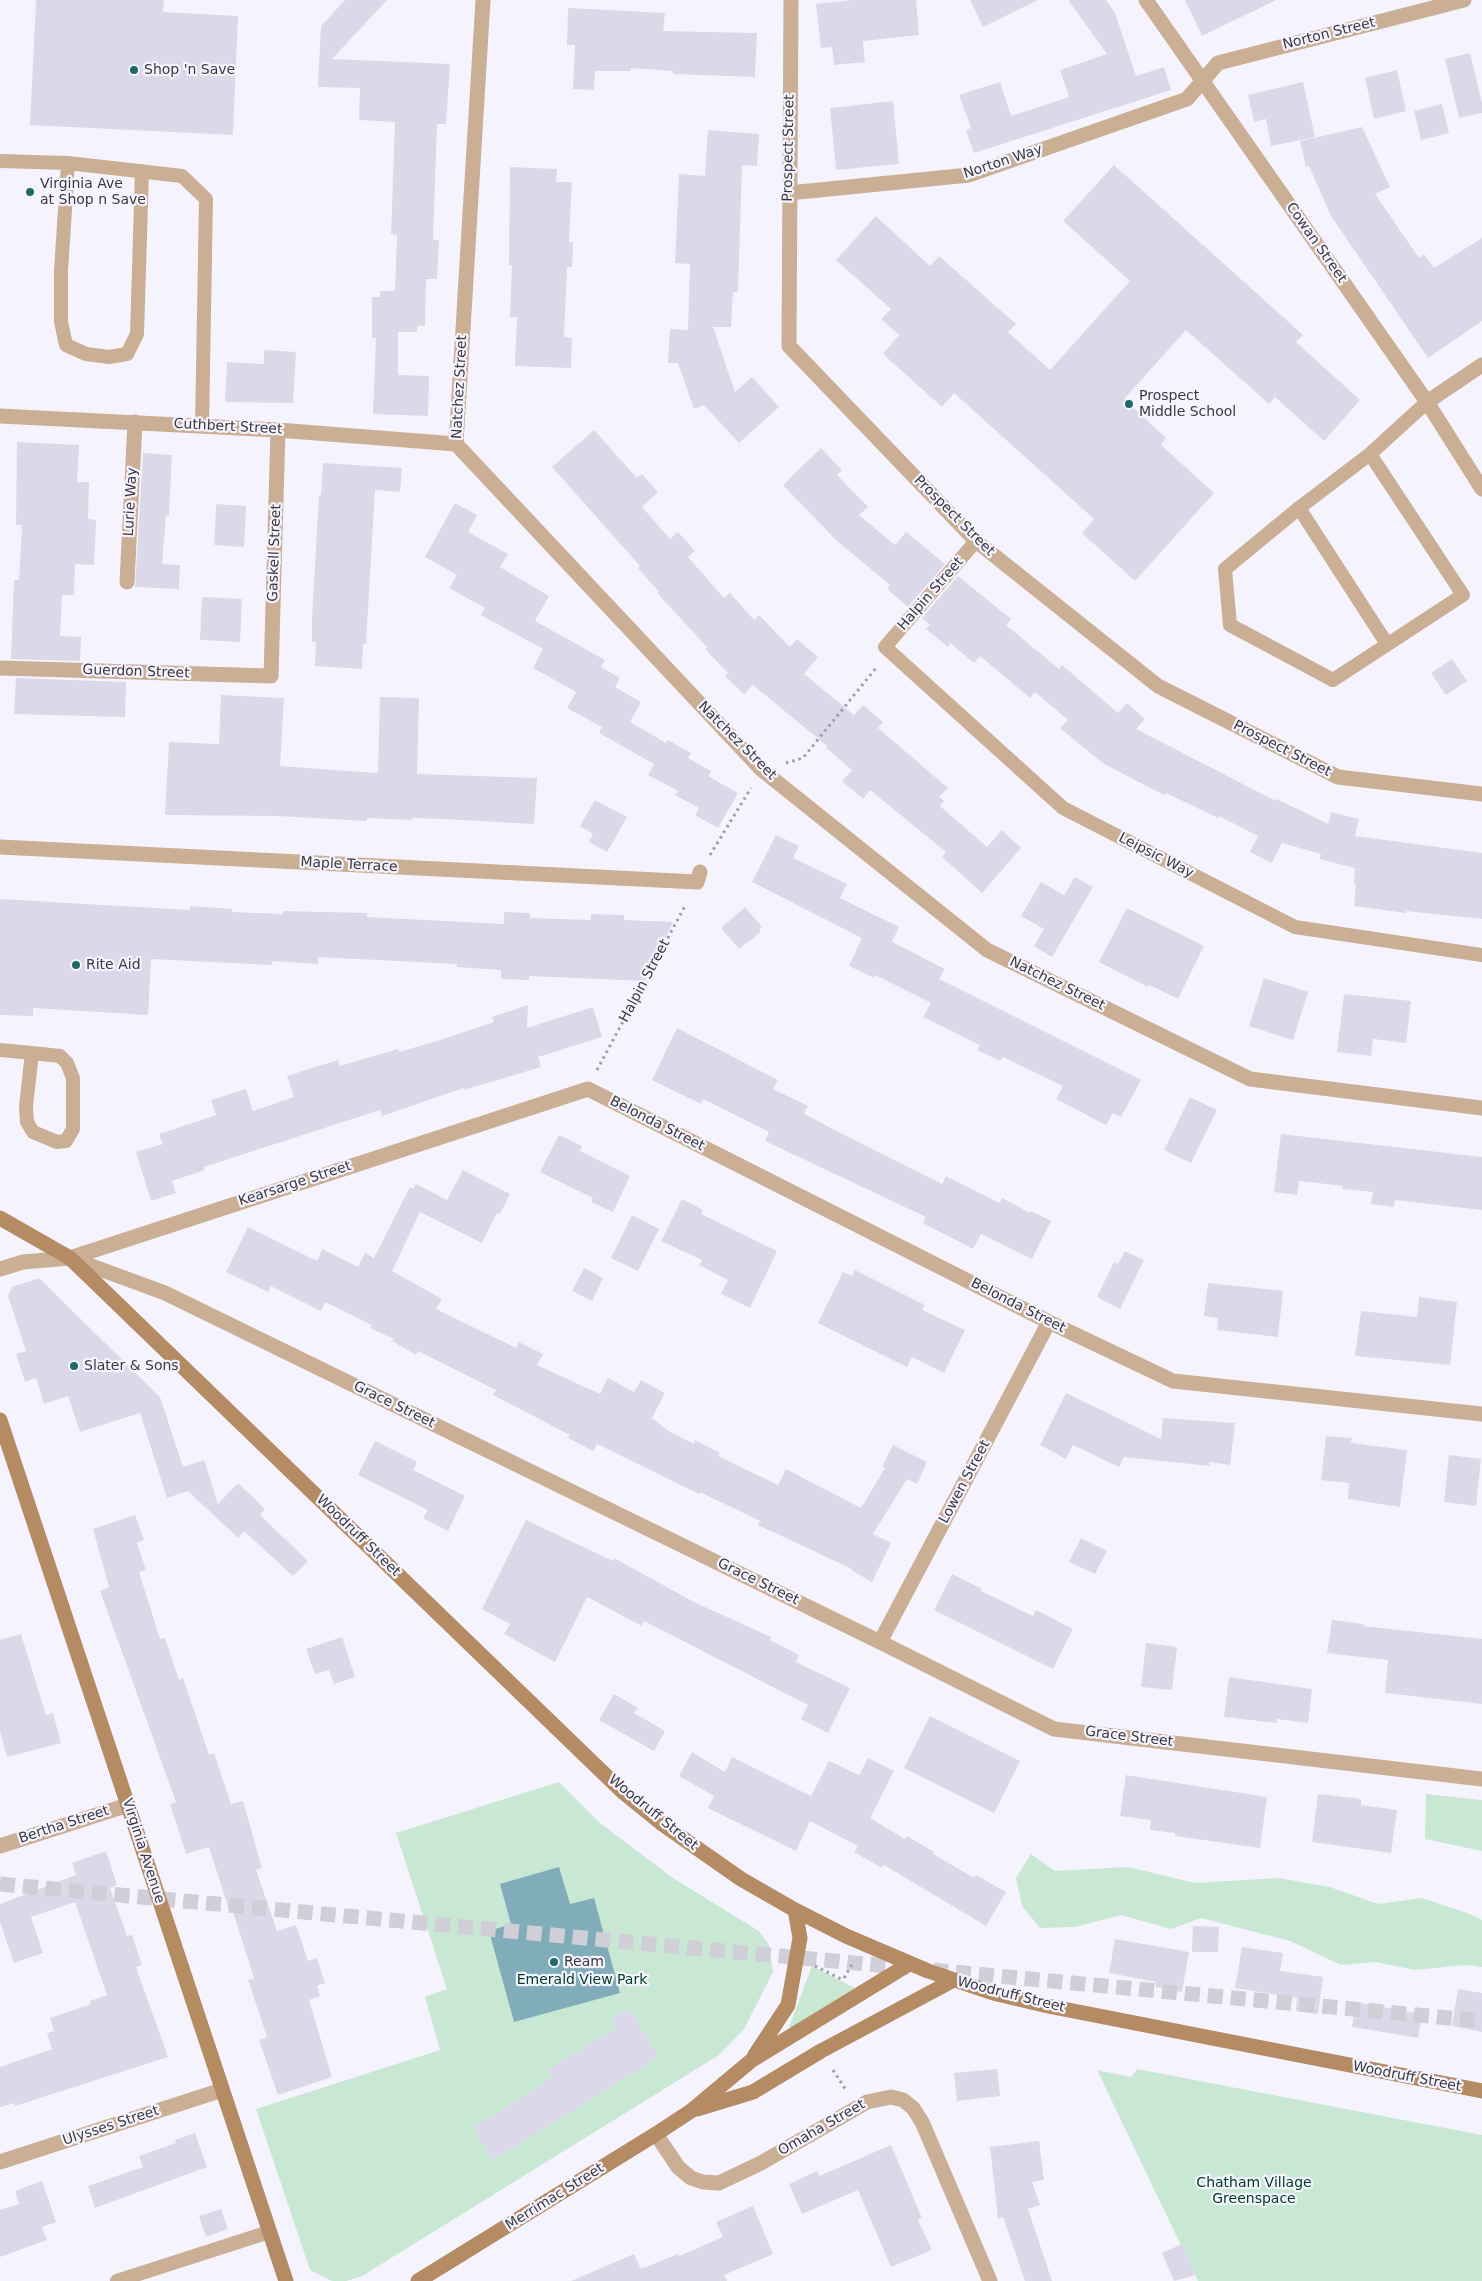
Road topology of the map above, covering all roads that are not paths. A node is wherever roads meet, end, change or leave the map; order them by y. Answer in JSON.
{"nodes":[{"id":1,"x":483,"y":0,"type":"edge"},
{"id":2,"x":791,"y":0,"type":"edge"},
{"id":3,"x":1146,"y":0,"type":"edge"},
{"id":4,"x":1464,"y":0,"type":"edge"},
{"id":5,"x":1202,"y":81,"type":"junction"},
{"id":6,"x":0,"y":162,"type":"edge"},
{"id":7,"x":68,"y":163,"type":"junction"},
{"id":8,"x":142,"y":171,"type":"junction"},
{"id":9,"x":789,"y":193,"type":"junction"},
{"id":10,"x":1482,"y":365,"type":"edge"},
{"id":11,"x":1427,"y":402,"type":"junction"},
{"id":12,"x":0,"y":416,"type":"edge"},
{"id":13,"x":135,"y":422,"type":"junction"},
{"id":14,"x":202,"y":426,"type":"junction"},
{"id":15,"x":278,"y":430,"type":"junction"},
{"id":16,"x":456,"y":444,"type":"junction"},
{"id":17,"x":1370,"y":454,"type":"junction"},
{"id":18,"x":1482,"y":489,"type":"edge"},
{"id":19,"x":1299,"y":508,"type":"junction"},
{"id":20,"x":976,"y":541,"type":"junction"},
{"id":21,"x":127,"y":582,"type":"dead end"},
{"id":22,"x":1387,"y":644,"type":"junction"},
{"id":23,"x":885,"y":646,"type":"joint"},
{"id":24,"x":0,"y":668,"type":"edge"},
{"id":25,"x":272,"y":676,"type":"joint"},
{"id":26,"x":1482,"y":794,"type":"edge"},
{"id":27,"x":0,"y":847,"type":"edge"},
{"id":28,"x":699,"y":877,"type":"road end"},
{"id":29,"x":1482,"y":955,"type":"edge"},
{"id":30,"x":0,"y":1050,"type":"edge"},
{"id":31,"x":32,"y":1053,"type":"junction"},
{"id":32,"x":588,"y":1089,"type":"joint"},
{"id":33,"x":1482,"y":1108,"type":"edge"},
{"id":34,"x":0,"y":1218,"type":"edge"},
{"id":35,"x":70,"y":1258,"type":"junction"},
{"id":36,"x":0,"y":1269,"type":"edge"},
{"id":37,"x":1049,"y":1322,"type":"junction"},
{"id":38,"x":1482,"y":1414,"type":"edge"},
{"id":39,"x":0,"y":1420,"type":"edge"},
{"id":40,"x":3,"y":1438,"type":"edge"},
{"id":41,"x":880,"y":1642,"type":"junction"},
{"id":42,"x":1482,"y":1779,"type":"edge"},
{"id":43,"x":128,"y":1805,"type":"junction"},
{"id":44,"x":0,"y":1846,"type":"edge"},
{"id":45,"x":795,"y":1910,"type":"junction"},
{"id":46,"x":909,"y":1964,"type":"junction"},
{"id":47,"x":952,"y":1980,"type":"junction"},
{"id":48,"x":752,"y":2060,"type":"junction"},
{"id":49,"x":222,"y":2090,"type":"junction"},
{"id":50,"x":1482,"y":2092,"type":"edge"},
{"id":51,"x":691,"y":2111,"type":"junction"},
{"id":52,"x":656,"y":2134,"type":"junction"},
{"id":53,"x":0,"y":2162,"type":"edge"},
{"id":54,"x":269,"y":2232,"type":"junction"},
{"id":55,"x":117,"y":2281,"type":"edge"},
{"id":56,"x":286,"y":2281,"type":"edge"},
{"id":57,"x":418,"y":2281,"type":"edge"},
{"id":58,"x":990,"y":2281,"type":"edge"}],
"edges":[{"from":1,"to":16,"type":"street","name":"Natchez Street"},
{"from":2,"to":9,"type":"street","name":"Prospect Street"},
{"from":3,"to":5,"type":"street","name":"Cowan Street"},
{"from":4,"to":5,"type":"street","name":"Norton Street"},
{"from":5,"to":9,"type":"street","name":"Norton Way"},
{"from":5,"to":11,"type":"street","name":"Cowan Street"},
{"from":6,"to":7,"type":"lane"},
{"from":7,"to":8,"type":"lane"},
{"from":7,"to":8,"type":"lane"},
{"from":8,"to":14,"type":"lane"},
{"from":9,"to":20,"type":"street","name":"Prospect Street"},
{"from":10,"to":11,"type":"street"},
{"from":11,"to":17,"type":"lane"},
{"from":11,"to":18,"type":"street","name":"Cowan Street"},
{"from":12,"to":13,"type":"street","name":"Cuthbert Street"},
{"from":13,"to":14,"type":"street","name":"Cuthbert Street"},
{"from":13,"to":21,"type":"street","name":"Lurie Way"},
{"from":14,"to":15,"type":"street","name":"Cuthbert Street"},
{"from":15,"to":16,"type":"street","name":"Cuthbert Street"},
{"from":15,"to":25,"type":"street","name":"Gaskell Street"},
{"from":16,"to":33,"type":"street","name":"Natchez Street"},
{"from":17,"to":19,"type":"lane"},
{"from":17,"to":22,"type":"lane"},
{"from":19,"to":22,"type":"lane"},
{"from":19,"to":22,"type":"lane"},
{"from":20,"to":23,"type":"lane","name":"Halpin Street"},
{"from":20,"to":26,"type":"street","name":"Prospect Street"},
{"from":23,"to":29,"type":"lane","name":"Leipsic Way"},
{"from":24,"to":25,"type":"street","name":"Guerdon Street"},
{"from":27,"to":28,"type":"street","name":"Maple Terrace"},
{"from":30,"to":31,"type":"lane"},
{"from":31,"to":31,"type":"lane"},
{"from":32,"to":35,"type":"street","name":"Kearsarge Street"},
{"from":32,"to":37,"type":"street","name":"Belonda Street"},
{"from":34,"to":35,"type":"street","name":"Woodruff Street"},
{"from":35,"to":36,"type":"street","name":"Kearsarge Street"},
{"from":35,"to":41,"type":"street","name":"Grace Street"},
{"from":35,"to":45,"type":"street","name":"Woodruff Street"},
{"from":37,"to":38,"type":"street","name":"Belonda Street"},
{"from":37,"to":41,"type":"street","name":"Lowen Street"},
{"from":39,"to":40,"type":"street","name":"Virginia Avenue"},
{"from":40,"to":43,"type":"street","name":"Virginia Avenue"},
{"from":41,"to":42,"type":"street","name":"Grace Street"},
{"from":43,"to":44,"type":"street","name":"Bertha Street"},
{"from":43,"to":49,"type":"street","name":"Virginia Avenue"},
{"from":45,"to":46,"type":"street","name":"Woodruff Street"},
{"from":45,"to":48,"type":"street"},
{"from":46,"to":47,"type":"street","name":"Woodruff Street"},
{"from":46,"to":48,"type":"street","name":"Merrimac Street"},
{"from":47,"to":50,"type":"street","name":"Woodruff Street"},
{"from":47,"to":51,"type":"street","name":"Merrimac Street"},
{"from":48,"to":51,"type":"street","name":"Merrimac Street"},
{"from":49,"to":53,"type":"street","name":"Ulysses Street"},
{"from":49,"to":54,"type":"street","name":"Virginia Avenue"},
{"from":51,"to":52,"type":"street","name":"Merrimac Street"},
{"from":52,"to":57,"type":"street","name":"Merrimac Street"},
{"from":52,"to":58,"type":"street","name":"Omaha Street"},
{"from":54,"to":55,"type":"lane"},
{"from":54,"to":56,"type":"street","name":"Virginia Avenue"}]}
